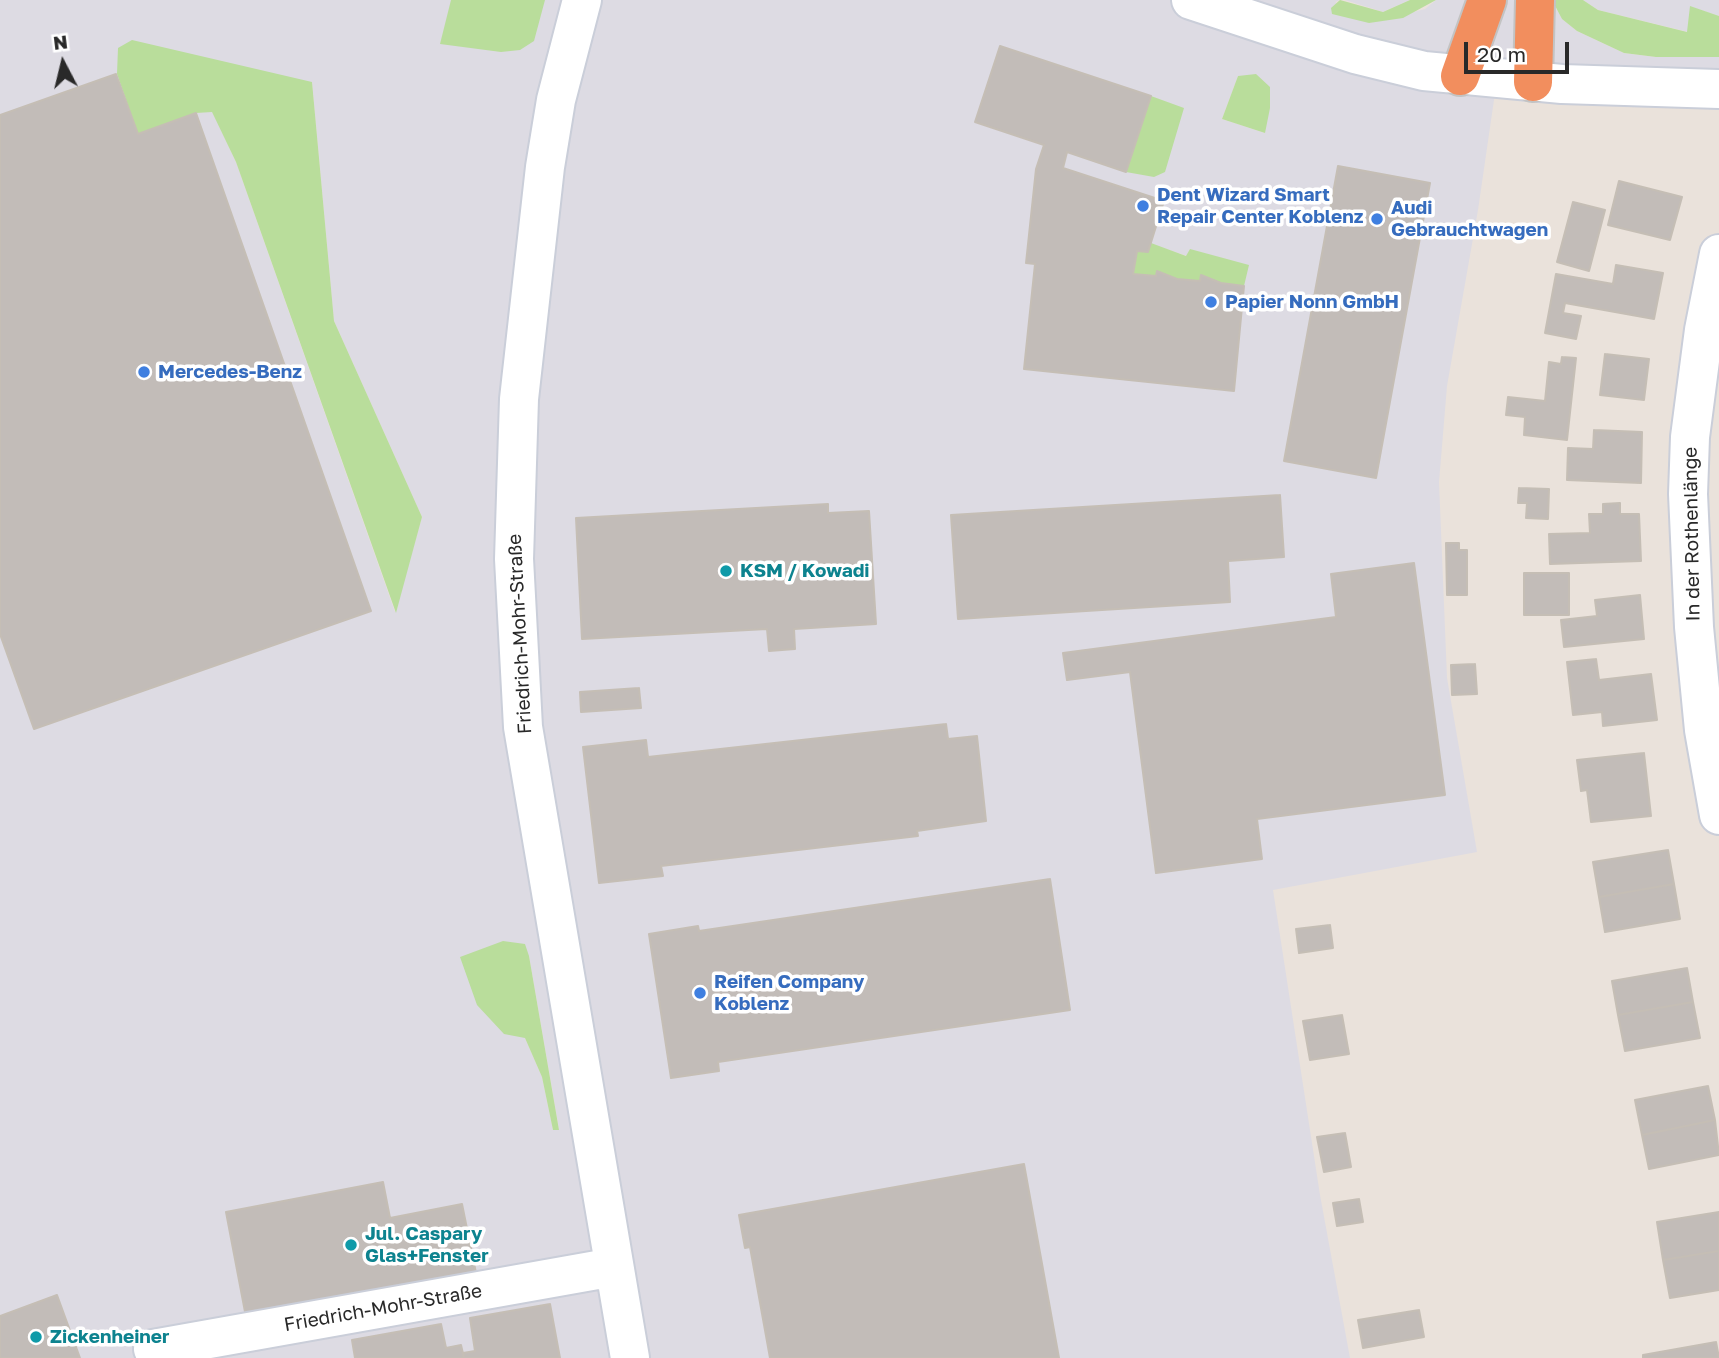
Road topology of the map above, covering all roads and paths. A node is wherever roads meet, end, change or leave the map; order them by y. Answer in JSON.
{"nodes":[{"id":1,"x":582,"y":0,"type":"edge"},
{"id":2,"x":1191,"y":0,"type":"edge"},
{"id":3,"x":1487,"y":0,"type":"edge"},
{"id":4,"x":1535,"y":0,"type":"edge"},
{"id":5,"x":1460,"y":76,"type":"junction"},
{"id":6,"x":1533,"y":82,"type":"junction"},
{"id":7,"x":1719,"y":89,"type":"edge"},
{"id":8,"x":1719,"y":254,"type":"edge"},
{"id":9,"x":1719,"y":815,"type":"edge"},
{"id":10,"x":614,"y":1267,"type":"junction"},
{"id":11,"x":153,"y":1349,"type":"dead end"},
{"id":12,"x":630,"y":1358,"type":"edge"}],
"edges":[{"from":1,"to":10,"type":"street","name":"Friedrich-Mohr-Straße"},
{"from":2,"to":5,"type":"street"},
{"from":3,"to":5,"type":"highway"},
{"from":4,"to":6,"type":"highway"},
{"from":5,"to":6,"type":"street"},
{"from":6,"to":7,"type":"street"},
{"from":8,"to":9,"type":"street","name":"In der Rothenlänge"},
{"from":10,"to":11,"type":"street","name":"Friedrich-Mohr-Straße"},
{"from":10,"to":12,"type":"street","name":"Friedrich-Mohr-Straße"}]}
